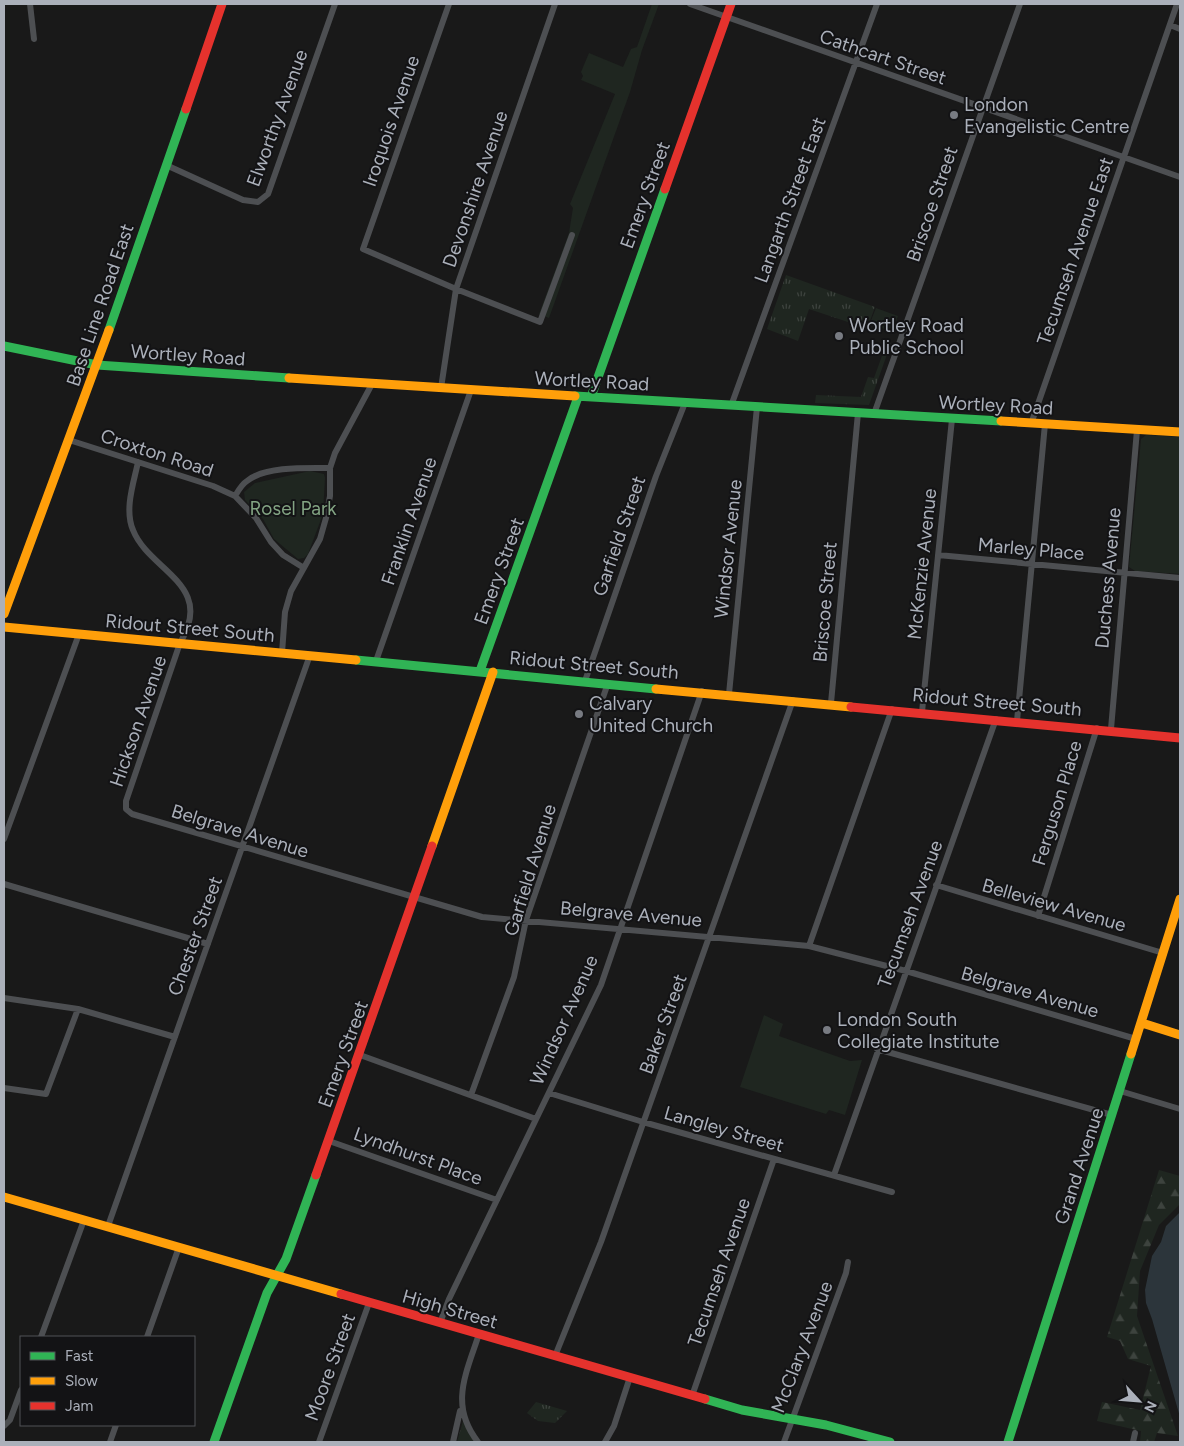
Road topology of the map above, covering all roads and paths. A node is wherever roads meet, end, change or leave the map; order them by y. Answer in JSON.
{"nodes":[{"id":1,"x":30,"y":4,"type":"edge"},
{"id":2,"x":222,"y":4,"type":"edge"},
{"id":3,"x":334,"y":4,"type":"edge"},
{"id":4,"x":449,"y":4,"type":"edge"},
{"id":5,"x":555,"y":4,"type":"edge"},
{"id":6,"x":690,"y":4,"type":"edge"},
{"id":7,"x":731,"y":4,"type":"edge"},
{"id":8,"x":877,"y":4,"type":"edge"},
{"id":9,"x":1020,"y":4,"type":"edge"},
{"id":10,"x":1177,"y":4,"type":"edge"},
{"id":11,"x":726,"y":18,"type":"junction"},
{"id":12,"x":1170,"y":25,"type":"junction"},
{"id":13,"x":1180,"y":29,"type":"edge"},
{"id":14,"x":34,"y":39,"type":"dead end"},
{"id":15,"x":856,"y":64,"type":"junction"},
{"id":16,"x":982,"y":108,"type":"junction"},
{"id":17,"x":1124,"y":157,"type":"junction"},
{"id":18,"x":166,"y":165,"type":"junction"},
{"id":19,"x":1180,"y":177,"type":"edge"},
{"id":20,"x":572,"y":235,"type":"dead end"},
{"id":21,"x":456,"y":289,"type":"junction"},
{"id":22,"x":4,"y":346,"type":"edge"},
{"id":23,"x":97,"y":366,"type":"junction"},
{"id":24,"x":372,"y":384,"type":"junction"},
{"id":25,"x":441,"y":388,"type":"junction"},
{"id":26,"x":471,"y":390,"type":"junction"},
{"id":27,"x":578,"y":397,"type":"junction"},
{"id":28,"x":591,"y":397,"type":"junction"},
{"id":29,"x":685,"y":403,"type":"junction"},
{"id":30,"x":731,"y":406,"type":"junction"},
{"id":31,"x":757,"y":407,"type":"junction"},
{"id":32,"x":858,"y":413,"type":"junction"},
{"id":33,"x":874,"y":414,"type":"junction"},
{"id":34,"x":952,"y":419,"type":"junction"},
{"id":35,"x":1031,"y":424,"type":"junction"},
{"id":36,"x":1045,"y":424,"type":"junction"},
{"id":37,"x":1137,"y":430,"type":"junction"},
{"id":38,"x":1180,"y":432,"type":"edge"},
{"id":39,"x":69,"y":440,"type":"junction"},
{"id":40,"x":138,"y":462,"type":"junction"},
{"id":41,"x":330,"y":468,"type":"junction"},
{"id":42,"x":235,"y":496,"type":"junction"},
{"id":43,"x":938,"y":555,"type":"junction"},
{"id":44,"x":1030,"y":564,"type":"junction"},
{"id":45,"x":304,"y":568,"type":"junction"},
{"id":46,"x":1124,"y":572,"type":"junction"},
{"id":47,"x":1180,"y":578,"type":"edge"},
{"id":48,"x":4,"y":614,"type":"edge"},
{"id":49,"x":4,"y":627,"type":"edge"},
{"id":50,"x":79,"y":634,"type":"junction"},
{"id":51,"x":180,"y":643,"type":"junction"},
{"id":52,"x":282,"y":653,"type":"junction"},
{"id":53,"x":310,"y":655,"type":"junction"},
{"id":54,"x":376,"y":661,"type":"junction"},
{"id":55,"x":480,"y":671,"type":"junction"},
{"id":56,"x":493,"y":672,"type":"junction"},
{"id":57,"x":585,"y":681,"type":"junction"},
{"id":58,"x":608,"y":683,"type":"junction"},
{"id":59,"x":702,"y":692,"type":"junction"},
{"id":60,"x":730,"y":694,"type":"junction"},
{"id":61,"x":793,"y":700,"type":"junction"},
{"id":62,"x":831,"y":703,"type":"junction"},
{"id":63,"x":892,"y":709,"type":"junction"},
{"id":64,"x":922,"y":712,"type":"junction"},
{"id":65,"x":996,"y":719,"type":"junction"},
{"id":66,"x":1017,"y":721,"type":"junction"},
{"id":67,"x":1097,"y":728,"type":"junction"},
{"id":68,"x":1111,"y":729,"type":"junction"},
{"id":69,"x":1180,"y":738,"type":"edge"},
{"id":70,"x":126,"y":809,"type":"joint"},
{"id":71,"x":4,"y":839,"type":"edge"},
{"id":72,"x":243,"y":848,"type":"junction"},
{"id":73,"x":4,"y":884,"type":"edge"},
{"id":74,"x":936,"y":885,"type":"junction"},
{"id":75,"x":414,"y":898,"type":"junction"},
{"id":76,"x":1180,"y":899,"type":"edge"},
{"id":77,"x":1038,"y":916,"type":"junction"},
{"id":78,"x":526,"y":920,"type":"junction"},
{"id":79,"x":618,"y":930,"type":"junction"},
{"id":80,"x":711,"y":936,"type":"junction"},
{"id":81,"x":208,"y":944,"type":"junction"},
{"id":82,"x":809,"y":946,"type":"junction"},
{"id":83,"x":1163,"y":953,"type":"junction"},
{"id":84,"x":906,"y":971,"type":"junction"},
{"id":85,"x":4,"y":998,"type":"edge"},
{"id":86,"x":78,"y":1010,"type":"junction"},
{"id":87,"x":1142,"y":1023,"type":"junction"},
{"id":88,"x":1180,"y":1035,"type":"edge"},
{"id":89,"x":175,"y":1037,"type":"junction"},
{"id":90,"x":1136,"y":1039,"type":"junction"},
{"id":91,"x":877,"y":1049,"type":"junction"},
{"id":92,"x":360,"y":1055,"type":"junction"},
{"id":93,"x":4,"y":1088,"type":"edge"},
{"id":94,"x":1120,"y":1091,"type":"junction"},
{"id":95,"x":549,"y":1093,"type":"junction"},
{"id":96,"x":471,"y":1095,"type":"junction"},
{"id":97,"x":1180,"y":1109,"type":"edge"},
{"id":98,"x":1112,"y":1116,"type":"junction"},
{"id":99,"x":536,"y":1119,"type":"junction"},
{"id":100,"x":643,"y":1122,"type":"junction"},
{"id":101,"x":329,"y":1141,"type":"junction"},
{"id":102,"x":774,"y":1159,"type":"junction"},
{"id":103,"x":834,"y":1175,"type":"junction"},
{"id":104,"x":892,"y":1192,"type":"dead end"},
{"id":105,"x":4,"y":1197,"type":"edge"},
{"id":106,"x":497,"y":1200,"type":"junction"},
{"id":107,"x":84,"y":1220,"type":"junction"},
{"id":108,"x":108,"y":1226,"type":"junction"},
{"id":109,"x":179,"y":1247,"type":"junction"},
{"id":110,"x":848,"y":1262,"type":"dead end"},
{"id":111,"x":277,"y":1276,"type":"junction"},
{"id":112,"x":369,"y":1303,"type":"junction"},
{"id":113,"x":440,"y":1323,"type":"junction"},
{"id":114,"x":479,"y":1334,"type":"junction"},
{"id":115,"x":41,"y":1336,"type":"edge"},
{"id":116,"x":147,"y":1336,"type":"edge"},
{"id":117,"x":555,"y":1356,"type":"junction"},
{"id":118,"x":630,"y":1377,"type":"junction"},
{"id":119,"x":20,"y":1393,"type":"edge"},
{"id":120,"x":462,"y":1395,"type":"junction"},
{"id":121,"x":692,"y":1396,"type":"junction"},
{"id":122,"x":792,"y":1418,"type":"junction"},
{"id":123,"x":4,"y":1426,"type":"edge"},
{"id":124,"x":116,"y":1426,"type":"edge"},
{"id":125,"x":1135,"y":1433,"type":"dead end"},
{"id":126,"x":110,"y":1442,"type":"edge"},
{"id":127,"x":214,"y":1442,"type":"edge"},
{"id":128,"x":319,"y":1442,"type":"edge"},
{"id":129,"x":452,"y":1442,"type":"edge"},
{"id":130,"x":478,"y":1442,"type":"edge"},
{"id":131,"x":606,"y":1442,"type":"edge"},
{"id":132,"x":784,"y":1442,"type":"edge"},
{"id":133,"x":890,"y":1442,"type":"edge"},
{"id":134,"x":1008,"y":1442,"type":"edge"},
{"id":135,"x":1133,"y":1442,"type":"edge"}],
"edges":[{"from":1,"to":14,"type":"street"},
{"from":2,"to":18,"type":"street","name":"Base Line Road East"},
{"from":3,"to":18,"type":"street","name":"Elworthy Avenue"},
{"from":4,"to":21,"type":"street","name":"Iroquois Avenue"},
{"from":5,"to":21,"type":"street","name":"Devonshire Avenue"},
{"from":6,"to":11,"type":"street","name":"Cathcart Street"},
{"from":7,"to":11,"type":"street","name":"Emery Street"},
{"from":8,"to":15,"type":"street","name":"Langarth Street East"},
{"from":9,"to":16,"type":"street","name":"Briscoe Street"},
{"from":10,"to":12,"type":"street","name":"Tecumseh Avenue East"},
{"from":11,"to":15,"type":"street","name":"Cathcart Street"},
{"from":11,"to":28,"type":"street","name":"Emery Street"},
{"from":12,"to":13,"type":"street"},
{"from":12,"to":17,"type":"street","name":"Tecumseh Avenue East"},
{"from":15,"to":16,"type":"street","name":"Cathcart Street"},
{"from":15,"to":30,"type":"street","name":"Langarth Street East"},
{"from":16,"to":17,"type":"street","name":"Cathcart Street"},
{"from":16,"to":33,"type":"street","name":"Briscoe Street"},
{"from":17,"to":19,"type":"street","name":"Cathcart Street"},
{"from":17,"to":35,"type":"street","name":"Tecumseh Avenue East"},
{"from":18,"to":23,"type":"street","name":"Base Line Road East"},
{"from":20,"to":21,"type":"street"},
{"from":21,"to":25,"type":"street","name":"Devonshire Avenue"},
{"from":22,"to":23,"type":"street","name":"Wortley Road"},
{"from":23,"to":24,"type":"street","name":"Wortley Road"},
{"from":23,"to":39,"type":"street","name":"Base Line Road East"},
{"from":24,"to":25,"type":"street","name":"Wortley Road"},
{"from":24,"to":41,"type":"street"},
{"from":25,"to":26,"type":"street","name":"Wortley Road"},
{"from":26,"to":27,"type":"street","name":"Wortley Road"},
{"from":26,"to":54,"type":"street","name":"Franklin Avenue"},
{"from":27,"to":28,"type":"street","name":"Wortley Road"},
{"from":27,"to":55,"type":"street","name":"Emery Street"},
{"from":28,"to":29,"type":"street","name":"Wortley Road"},
{"from":29,"to":30,"type":"street","name":"Wortley Road"},
{"from":29,"to":57,"type":"street","name":"Garfield Street"},
{"from":30,"to":31,"type":"street","name":"Wortley Road"},
{"from":31,"to":32,"type":"street","name":"Wortley Road"},
{"from":31,"to":60,"type":"street","name":"Windsor Avenue"},
{"from":32,"to":33,"type":"street","name":"Wortley Road"},
{"from":32,"to":62,"type":"street","name":"Briscoe Street"},
{"from":33,"to":34,"type":"street","name":"Wortley Road"},
{"from":34,"to":35,"type":"street","name":"Wortley Road"},
{"from":34,"to":43,"type":"street","name":"McKenzie Avenue"},
{"from":35,"to":36,"type":"street","name":"Wortley Road"},
{"from":36,"to":37,"type":"street","name":"Wortley Road"},
{"from":36,"to":44,"type":"street"},
{"from":37,"to":38,"type":"street","name":"Wortley Road"},
{"from":37,"to":46,"type":"street","name":"Duchess Avenue"},
{"from":39,"to":40,"type":"street","name":"Croxton Road"},
{"from":39,"to":48,"type":"street","name":"Base Line Road East"},
{"from":40,"to":42,"type":"street","name":"Croxton Road"},
{"from":40,"to":51,"type":"street","name":"Hickson Avenue"},
{"from":41,"to":42,"type":"street"},
{"from":41,"to":45,"type":"street"},
{"from":42,"to":45,"type":"street","name":"Croxton Road"},
{"from":43,"to":44,"type":"street","name":"Marley Place"},
{"from":43,"to":64,"type":"street","name":"McKenzie Avenue"},
{"from":44,"to":46,"type":"street","name":"Marley Place"},
{"from":44,"to":66,"type":"street"},
{"from":45,"to":52,"type":"street"},
{"from":46,"to":47,"type":"street","name":"Marley Place"},
{"from":46,"to":68,"type":"street","name":"Duchess Avenue"},
{"from":49,"to":50,"type":"street","name":"Ridout Street South"},
{"from":50,"to":51,"type":"street","name":"Ridout Street South"},
{"from":50,"to":71,"type":"street"},
{"from":51,"to":52,"type":"street","name":"Ridout Street South"},
{"from":51,"to":70,"type":"street","name":"Hickson Avenue"},
{"from":52,"to":53,"type":"street","name":"Ridout Street South"},
{"from":53,"to":54,"type":"street","name":"Ridout Street South"},
{"from":53,"to":72,"type":"street","name":"Chester Street"},
{"from":54,"to":55,"type":"street","name":"Ridout Street South"},
{"from":55,"to":56,"type":"street","name":"Ridout Street South"},
{"from":56,"to":57,"type":"street","name":"Ridout Street South"},
{"from":56,"to":75,"type":"street","name":"Emery Street"},
{"from":57,"to":58,"type":"street","name":"Ridout Street South"},
{"from":58,"to":59,"type":"street","name":"Ridout Street South"},
{"from":58,"to":78,"type":"street","name":"Garfield Avenue"},
{"from":59,"to":60,"type":"street","name":"Ridout Street South"},
{"from":59,"to":79,"type":"street","name":"Windsor Avenue"},
{"from":60,"to":61,"type":"street","name":"Ridout Street South"},
{"from":61,"to":62,"type":"street","name":"Ridout Street South"},
{"from":61,"to":80,"type":"street","name":"Baker Street"},
{"from":62,"to":63,"type":"street","name":"Ridout Street South"},
{"from":63,"to":64,"type":"street","name":"Ridout Street South"},
{"from":63,"to":82,"type":"street"},
{"from":64,"to":65,"type":"street","name":"Ridout Street South"},
{"from":65,"to":66,"type":"street","name":"Ridout Street South"},
{"from":65,"to":74,"type":"street","name":"Tecumseh Avenue"},
{"from":66,"to":67,"type":"street","name":"Ridout Street South"},
{"from":67,"to":68,"type":"street","name":"Ridout Street South"},
{"from":67,"to":77,"type":"street","name":"Ferguson Place"},
{"from":68,"to":69,"type":"street","name":"Ridout Street South"},
{"from":70,"to":72,"type":"street","name":"Belgrave Avenue"},
{"from":72,"to":75,"type":"street","name":"Belgrave Avenue"},
{"from":72,"to":81,"type":"street","name":"Chester Street"},
{"from":73,"to":81,"type":"street"},
{"from":74,"to":77,"type":"street","name":"Belleview Avenue"},
{"from":74,"to":84,"type":"street","name":"Tecumseh Avenue"},
{"from":75,"to":78,"type":"street","name":"Belgrave Avenue"},
{"from":75,"to":92,"type":"street","name":"Emery Street"},
{"from":76,"to":83,"type":"street","name":"Grand Avenue"},
{"from":77,"to":83,"type":"street","name":"Belleview Avenue"},
{"from":78,"to":79,"type":"street","name":"Belgrave Avenue"},
{"from":78,"to":96,"type":"street","name":"Garfield Avenue"},
{"from":79,"to":80,"type":"street","name":"Belgrave Avenue"},
{"from":79,"to":95,"type":"street","name":"Windsor Avenue"},
{"from":80,"to":82,"type":"street","name":"Belgrave Avenue"},
{"from":80,"to":100,"type":"street","name":"Baker Street"},
{"from":81,"to":89,"type":"street","name":"Chester Street"},
{"from":82,"to":84,"type":"street","name":"Belgrave Avenue"},
{"from":83,"to":87,"type":"street","name":"Grand Avenue"},
{"from":84,"to":90,"type":"street","name":"Belgrave Avenue"},
{"from":84,"to":91,"type":"street","name":"Tecumseh Avenue"},
{"from":85,"to":86,"type":"street"},
{"from":86,"to":89,"type":"street"},
{"from":86,"to":93,"type":"street"},
{"from":87,"to":88,"type":"street"},
{"from":87,"to":90,"type":"street","name":"Grand Avenue"},
{"from":89,"to":108,"type":"street","name":"Chester Street"},
{"from":90,"to":94,"type":"street","name":"Grand Avenue"},
{"from":91,"to":98,"type":"street"},
{"from":91,"to":103,"type":"street","name":"Tecumseh Avenue"},
{"from":92,"to":96,"type":"street"},
{"from":92,"to":101,"type":"street","name":"Emery Street"},
{"from":94,"to":97,"type":"street"},
{"from":94,"to":98,"type":"street","name":"Grand Avenue"},
{"from":95,"to":99,"type":"street","name":"Windsor Avenue"},
{"from":95,"to":100,"type":"street","name":"Langley Street"},
{"from":96,"to":99,"type":"street"},
{"from":98,"to":134,"type":"street","name":"Grand Avenue"},
{"from":99,"to":106,"type":"street","name":"Windsor Avenue"},
{"from":100,"to":102,"type":"street","name":"Langley Street"},
{"from":100,"to":117,"type":"street","name":"Baker Street"},
{"from":101,"to":106,"type":"street","name":"Lyndhurst Place"},
{"from":101,"to":111,"type":"street","name":"Emery Street"},
{"from":102,"to":103,"type":"street","name":"Langley Street"},
{"from":102,"to":121,"type":"street","name":"Tecumseh Avenue"},
{"from":103,"to":104,"type":"street","name":"Langley Street"},
{"from":105,"to":107,"type":"street","name":"High Street"},
{"from":106,"to":113,"type":"street","name":"Windsor Avenue"},
{"from":107,"to":108,"type":"street","name":"High Street"},
{"from":107,"to":115,"type":"street"},
{"from":108,"to":109,"type":"street","name":"High Street"},
{"from":109,"to":111,"type":"street","name":"High Street"},
{"from":109,"to":116,"type":"street"},
{"from":110,"to":122,"type":"street","name":"McClary Avenue"},
{"from":111,"to":112,"type":"street","name":"High Street"},
{"from":111,"to":127,"type":"street","name":"Emery Street"},
{"from":112,"to":113,"type":"street","name":"High Street"},
{"from":112,"to":128,"type":"street","name":"Moore Street"},
{"from":113,"to":114,"type":"street","name":"High Street"},
{"from":114,"to":117,"type":"street","name":"High Street"},
{"from":114,"to":120,"type":"street"},
{"from":117,"to":118,"type":"street","name":"High Street"},
{"from":118,"to":121,"type":"street","name":"High Street"},
{"from":118,"to":131,"type":"street"},
{"from":119,"to":123,"type":"street"},
{"from":120,"to":129,"type":"street"},
{"from":120,"to":130,"type":"street"},
{"from":121,"to":122,"type":"street","name":"High Street"},
{"from":122,"to":132,"type":"street","name":"McClary Avenue"},
{"from":122,"to":133,"type":"street","name":"High Street"},
{"from":124,"to":126,"type":"street"},
{"from":125,"to":135,"type":"street"}]}
